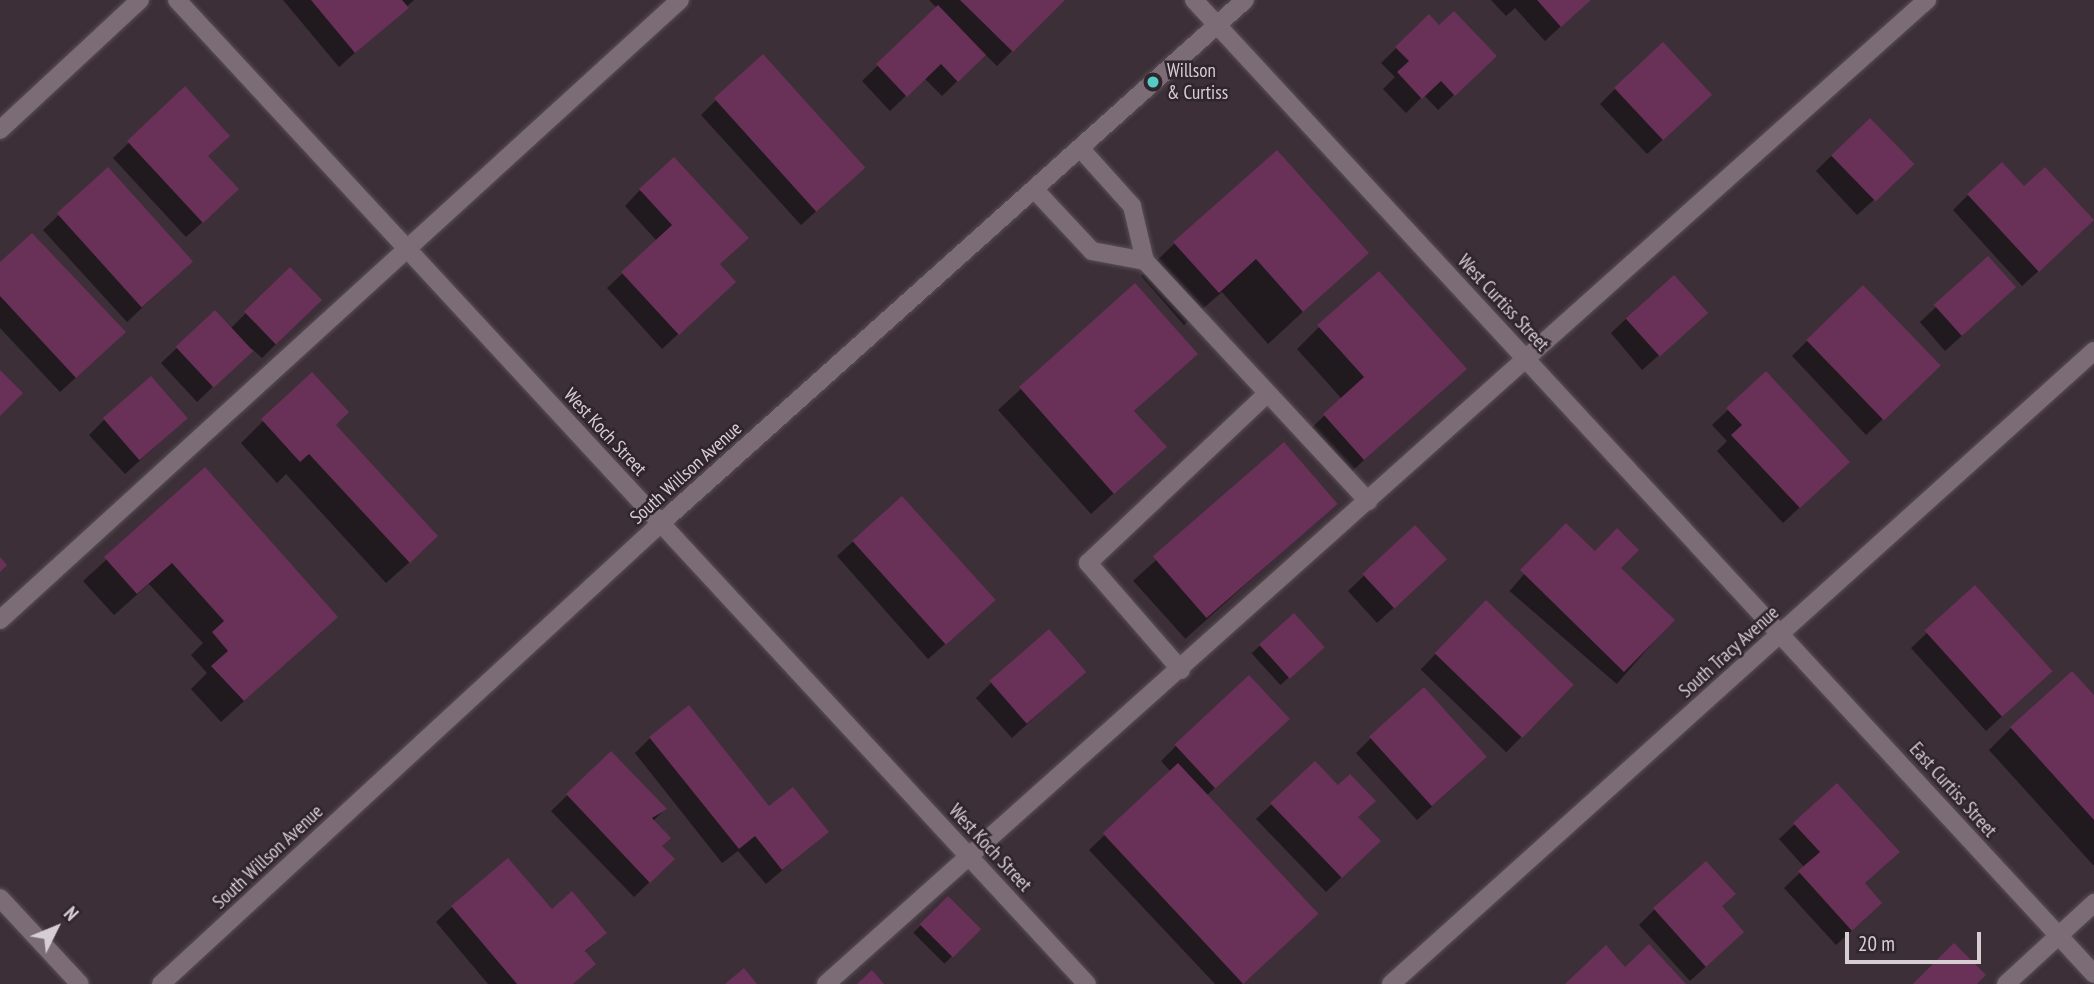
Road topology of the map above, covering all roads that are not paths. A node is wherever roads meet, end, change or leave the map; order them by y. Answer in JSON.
{"nodes":[{"id":1,"x":141,"y":0,"type":"edge"},
{"id":2,"x":177,"y":0,"type":"edge"},
{"id":3,"x":680,"y":0,"type":"edge"},
{"id":4,"x":1194,"y":0,"type":"edge"},
{"id":5,"x":1245,"y":0,"type":"edge"},
{"id":6,"x":1927,"y":0,"type":"edge"},
{"id":7,"x":1217,"y":25,"type":"junction"},
{"id":8,"x":0,"y":130,"type":"edge"},
{"id":9,"x":1080,"y":148,"type":"junction"},
{"id":10,"x":1034,"y":189,"type":"junction"},
{"id":11,"x":406,"y":248,"type":"junction"},
{"id":12,"x":1145,"y":261,"type":"junction"},
{"id":13,"x":2094,"y":351,"type":"edge"},
{"id":14,"x":1526,"y":359,"type":"junction"},
{"id":15,"x":1267,"y":394,"type":"junction"},
{"id":16,"x":1368,"y":501,"type":"junction"},
{"id":17,"x":661,"y":523,"type":"junction"},
{"id":18,"x":0,"y":620,"type":"edge"},
{"id":19,"x":1782,"y":634,"type":"junction"},
{"id":20,"x":1181,"y":670,"type":"junction"},
{"id":21,"x":972,"y":859,"type":"junction"},
{"id":22,"x":0,"y":898,"type":"edge"},
{"id":23,"x":2094,"y":903,"type":"edge"},
{"id":24,"x":2058,"y":936,"type":"junction"},
{"id":25,"x":2094,"y":974,"type":"edge"},
{"id":26,"x":80,"y":984,"type":"edge"},
{"id":27,"x":162,"y":984,"type":"edge"},
{"id":28,"x":826,"y":984,"type":"edge"},
{"id":29,"x":1087,"y":984,"type":"edge"},
{"id":30,"x":1391,"y":984,"type":"edge"},
{"id":31,"x":2006,"y":984,"type":"edge"}],
"edges":[{"from":1,"to":8,"type":"street"},
{"from":2,"to":11,"type":"street","name":"West Koch Street"},
{"from":3,"to":11,"type":"street"},
{"from":4,"to":7,"type":"street","name":"West Curtiss Street"},
{"from":5,"to":7,"type":"street","name":"South Willson Avenue"},
{"from":6,"to":14,"type":"street"},
{"from":7,"to":9,"type":"street","name":"South Willson Avenue"},
{"from":7,"to":14,"type":"street","name":"West Curtiss Street"},
{"from":9,"to":10,"type":"street","name":"South Willson Avenue"},
{"from":9,"to":12,"type":"street"},
{"from":10,"to":12,"type":"street"},
{"from":10,"to":17,"type":"street","name":"South Willson Avenue"},
{"from":11,"to":17,"type":"street","name":"West Koch Street"},
{"from":11,"to":18,"type":"street"},
{"from":12,"to":15,"type":"street"},
{"from":13,"to":19,"type":"street","name":"South Tracy Avenue"},
{"from":14,"to":16,"type":"street"},
{"from":14,"to":19,"type":"street","name":"West Curtiss Street"},
{"from":15,"to":16,"type":"street"},
{"from":15,"to":20,"type":"street"},
{"from":16,"to":20,"type":"street"},
{"from":17,"to":21,"type":"street","name":"West Koch Street"},
{"from":17,"to":27,"type":"street","name":"South Willson Avenue"},
{"from":19,"to":24,"type":"street","name":"East Curtiss Street"},
{"from":19,"to":30,"type":"street","name":"South Tracy Avenue"},
{"from":20,"to":21,"type":"street"},
{"from":21,"to":28,"type":"street"},
{"from":21,"to":29,"type":"street","name":"West Koch Street"},
{"from":22,"to":26,"type":"street"},
{"from":23,"to":24,"type":"street"},
{"from":24,"to":25,"type":"street","name":"East Curtiss Street"},
{"from":24,"to":31,"type":"street"}]}
